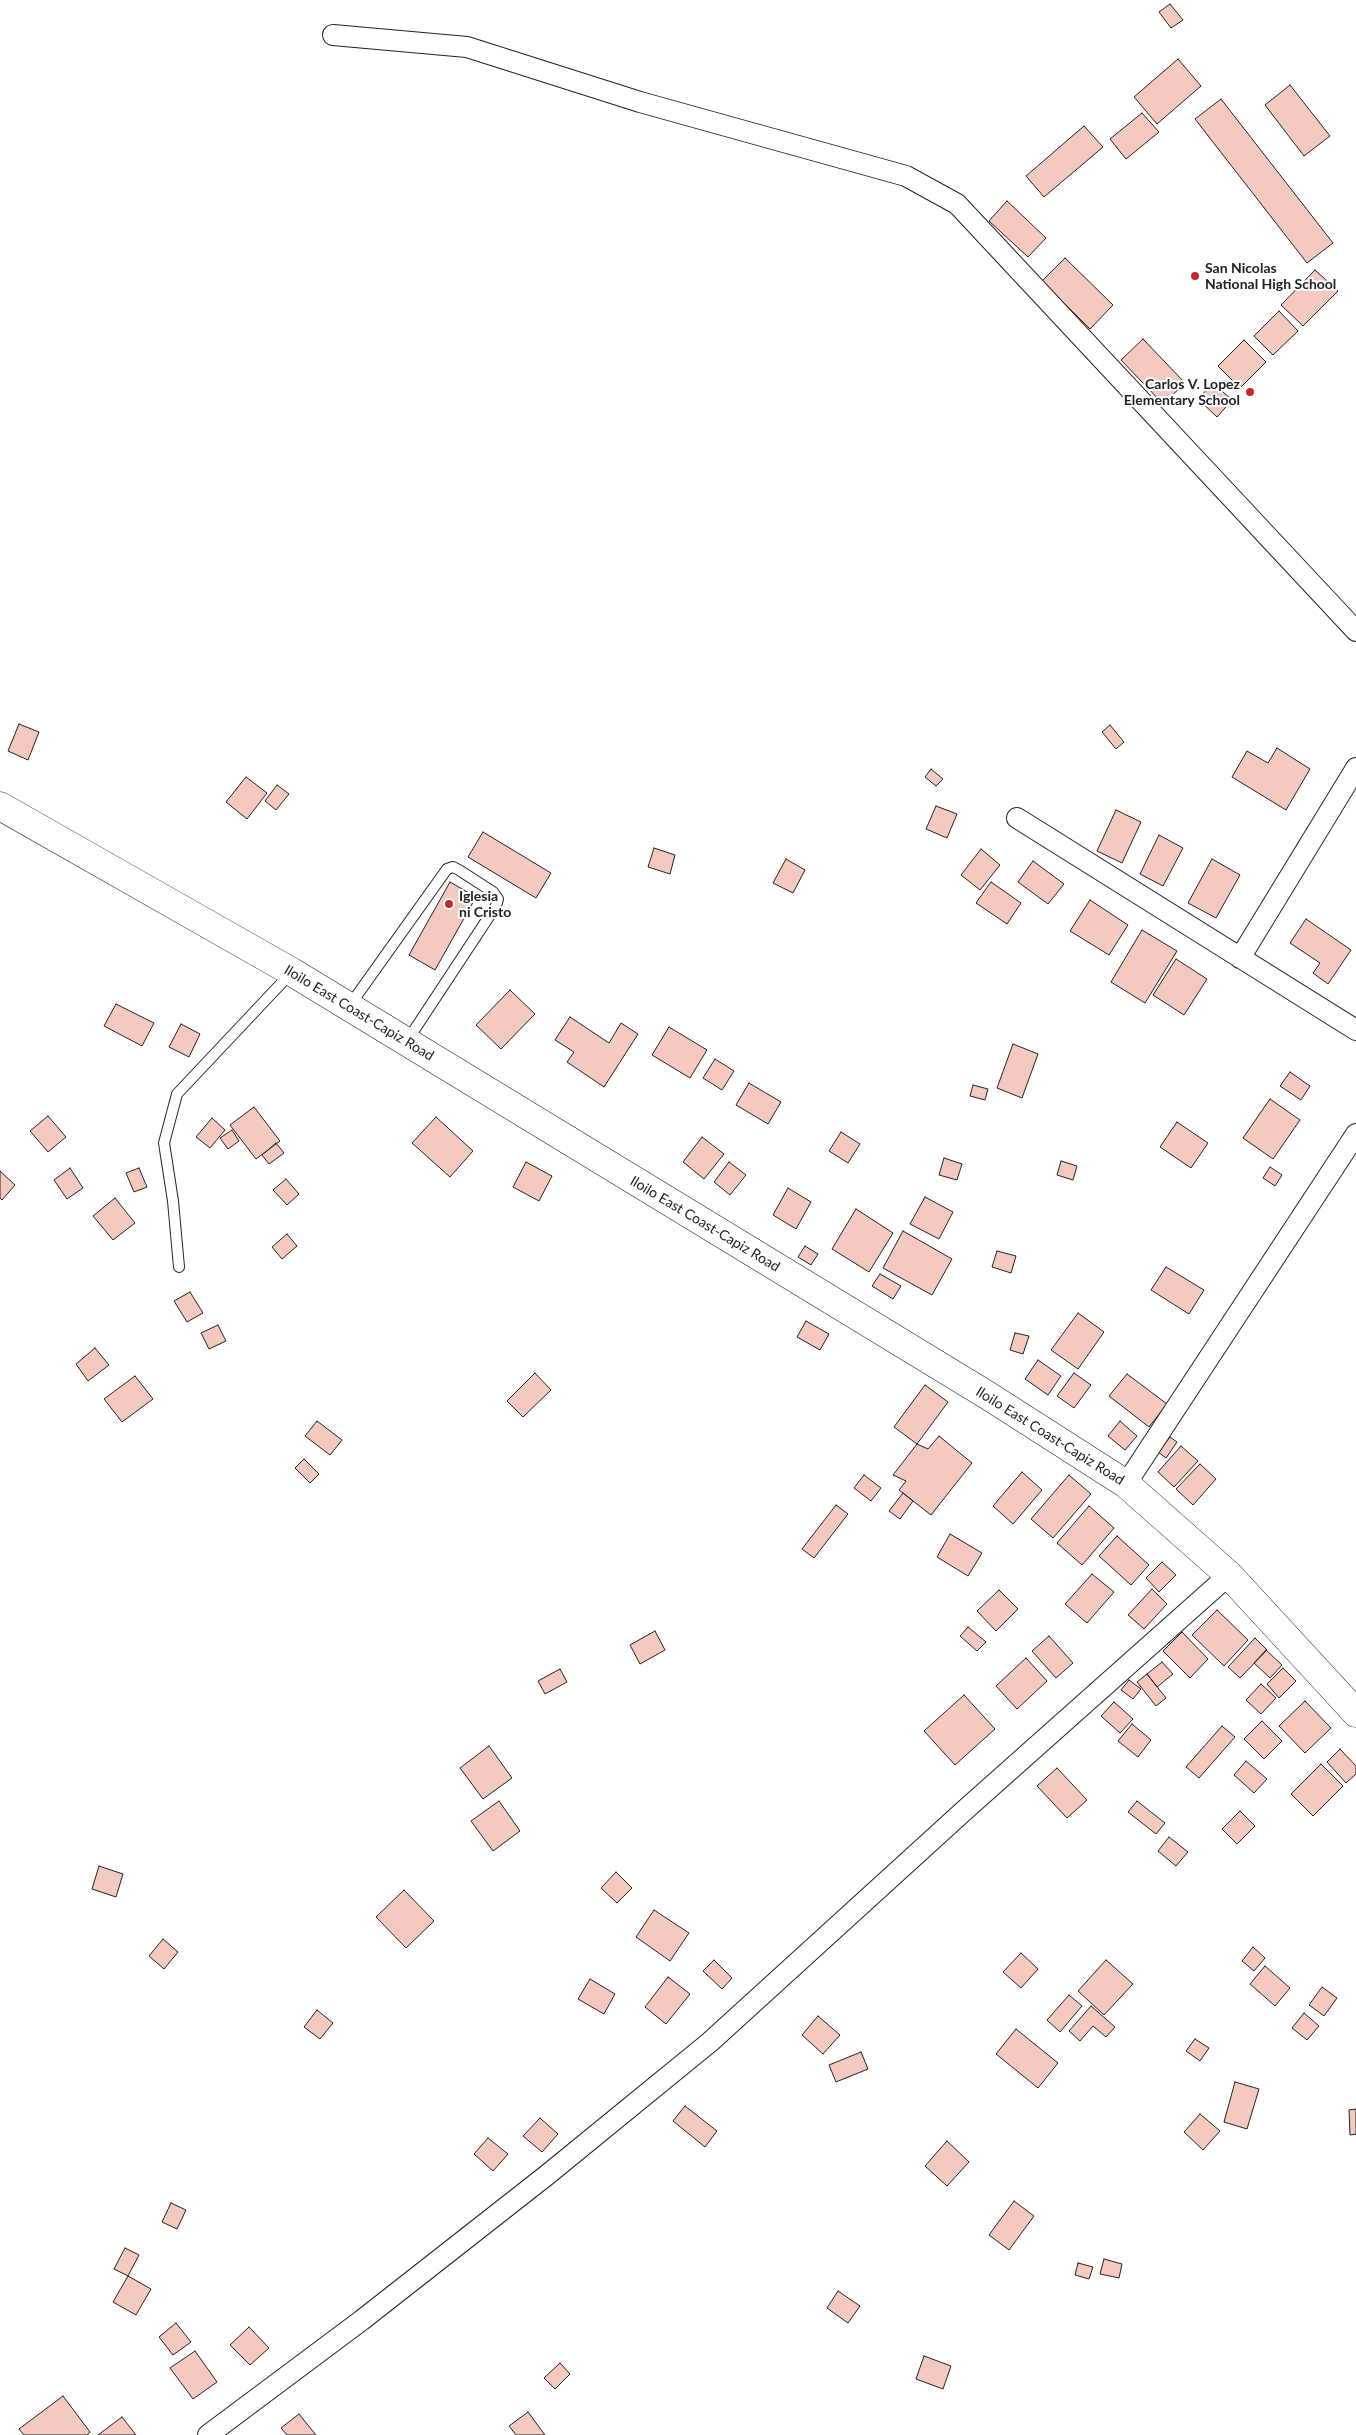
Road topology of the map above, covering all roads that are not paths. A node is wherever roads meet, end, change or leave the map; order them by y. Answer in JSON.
{"nodes":[{"id":1,"x":333,"y":35,"type":"dead end"},
{"id":2,"x":1356,"y":630,"type":"edge"},
{"id":3,"x":1356,"y":768,"type":"edge"},
{"id":4,"x":0,"y":806,"type":"edge"},
{"id":5,"x":1017,"y":818,"type":"dead end"},
{"id":6,"x":1240,"y":958,"type":"junction"},
{"id":7,"x":292,"y":972,"type":"junction"},
{"id":8,"x":348,"y":1006,"type":"junction"},
{"id":9,"x":1356,"y":1030,"type":"edge"},
{"id":10,"x":407,"y":1042,"type":"junction"},
{"id":11,"x":1356,"y":1134,"type":"edge"},
{"id":12,"x":179,"y":1268,"type":"dead end"},
{"id":13,"x":1126,"y":1484,"type":"junction"},
{"id":14,"x":1229,"y":1576,"type":"junction"},
{"id":15,"x":1356,"y":1713,"type":"edge"},
{"id":16,"x":208,"y":2435,"type":"edge"}],
"edges":[{"from":1,"to":2,"type":"street"},
{"from":3,"to":6,"type":"street"},
{"from":4,"to":7,"type":"main road","name":"Iloilo East Coast-Capiz Road"},
{"from":5,"to":6,"type":"street"},
{"from":6,"to":9,"type":"street"},
{"from":7,"to":8,"type":"main road","name":"Iloilo East Coast-Capiz Road"},
{"from":7,"to":12,"type":"lane"},
{"from":8,"to":10,"type":"main road","name":"Iloilo East Coast-Capiz Road"},
{"from":8,"to":10,"type":"lane"},
{"from":10,"to":13,"type":"main road","name":"Iloilo East Coast-Capiz Road"},
{"from":11,"to":13,"type":"street"},
{"from":13,"to":14,"type":"main road","name":"Iloilo East Coast-Capiz Road"},
{"from":14,"to":15,"type":"main road","name":"Iloilo East Coast-Capiz Road"},
{"from":14,"to":16,"type":"street"}]}
